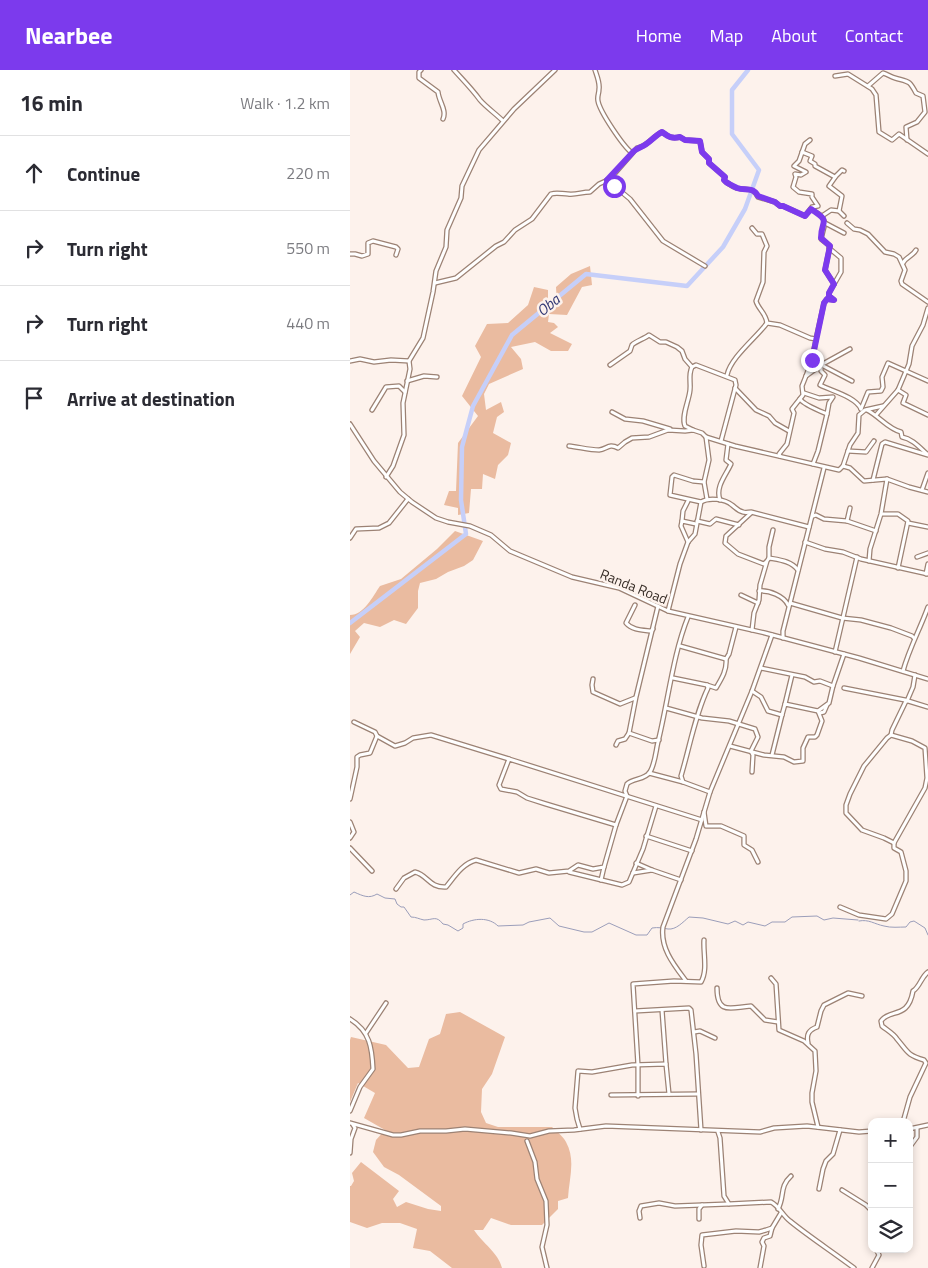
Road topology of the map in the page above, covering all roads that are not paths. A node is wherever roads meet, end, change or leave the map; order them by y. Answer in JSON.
{"nodes":[{"id":1,"x":421,"y":70,"type":"edge"},
{"id":2,"x":454,"y":70,"type":"edge"},
{"id":3,"x":555,"y":70,"type":"edge"},
{"id":4,"x":595,"y":70,"type":"edge"},
{"id":5,"x":835,"y":76,"type":"dead end"},
{"id":6,"x":868,"y":86,"type":"junction"},
{"id":7,"x":443,"y":119,"type":"dead end"},
{"id":8,"x":503,"y":121,"type":"junction"},
{"id":9,"x":810,"y":140,"type":"dead end"},
{"id":10,"x":907,"y":141,"type":"junction"},
{"id":11,"x":802,"y":152,"type":"junction"},
{"id":12,"x":632,"y":153,"type":"junction"},
{"id":13,"x":928,"y":154,"type":"edge"},
{"id":14,"x":844,"y":171,"type":"dead end"},
{"id":15,"x":835,"y":177,"type":"junction"},
{"id":16,"x":607,"y":180,"type":"junction"},
{"id":17,"x":811,"y":209,"type":"junction"},
{"id":18,"x":839,"y":211,"type":"junction"},
{"id":19,"x":822,"y":216,"type":"junction"},
{"id":20,"x":844,"y":216,"type":"dead end"},
{"id":21,"x":825,"y":223,"type":"junction"},
{"id":22,"x":847,"y":223,"type":"dead end"},
{"id":23,"x":752,"y":228,"type":"dead end"},
{"id":24,"x":844,"y":233,"type":"dead end"},
{"id":25,"x":829,"y":248,"type":"junction"},
{"id":26,"x":916,"y":250,"type":"dead end"},
{"id":27,"x":350,"y":254,"type":"edge"},
{"id":28,"x":396,"y":255,"type":"dead end"},
{"id":29,"x":903,"y":264,"type":"junction"},
{"id":30,"x":705,"y":266,"type":"dead end"},
{"id":31,"x":434,"y":283,"type":"junction"},
{"id":32,"x":834,"y":284,"type":"junction"},
{"id":33,"x":928,"y":302,"type":"edge"},
{"id":34,"x":928,"y":308,"type":"edge"},
{"id":35,"x":767,"y":323,"type":"junction"},
{"id":36,"x":816,"y":338,"type":"junction"},
{"id":37,"x":850,"y":349,"type":"dead end"},
{"id":38,"x":812,"y":360,"type":"junction"},
{"id":39,"x":350,"y":362,"type":"edge"},
{"id":40,"x":409,"y":362,"type":"junction"},
{"id":41,"x":610,"y":365,"type":"dead end"},
{"id":42,"x":821,"y":365,"type":"junction"},
{"id":43,"x":692,"y":366,"type":"junction"},
{"id":44,"x":906,"y":371,"type":"junction"},
{"id":45,"x":727,"y":375,"type":"junction"},
{"id":46,"x":806,"y":376,"type":"junction"},
{"id":47,"x":437,"y":377,"type":"dead end"},
{"id":48,"x":407,"y":381,"type":"junction"},
{"id":49,"x":852,"y":381,"type":"dead end"},
{"id":50,"x":928,"y":381,"type":"edge"},
{"id":51,"x":735,"y":388,"type":"junction"},
{"id":52,"x":898,"y":390,"type":"junction"},
{"id":53,"x":405,"y":392,"type":"junction"},
{"id":54,"x":804,"y":393,"type":"junction"},
{"id":55,"x":800,"y":399,"type":"junction"},
{"id":56,"x":883,"y":406,"type":"junction"},
{"id":57,"x":372,"y":410,"type":"dead end"},
{"id":58,"x":862,"y":410,"type":"junction"},
{"id":59,"x":867,"y":410,"type":"junction"},
{"id":60,"x":612,"y":412,"type":"dead end"},
{"id":61,"x":827,"y":414,"type":"junction"},
{"id":62,"x":876,"y":415,"type":"junction"},
{"id":63,"x":928,"y":415,"type":"edge"},
{"id":64,"x":350,"y":424,"type":"edge"},
{"id":65,"x":670,"y":430,"type":"junction"},
{"id":66,"x":693,"y":430,"type":"junction"},
{"id":67,"x":789,"y":430,"type":"junction"},
{"id":68,"x":706,"y":437,"type":"junction"},
{"id":69,"x":721,"y":441,"type":"junction"},
{"id":70,"x":874,"y":441,"type":"dead end"},
{"id":71,"x":728,"y":444,"type":"junction"},
{"id":72,"x":570,"y":446,"type":"dead end"},
{"id":73,"x":848,"y":451,"type":"junction"},
{"id":74,"x":928,"y":455,"type":"edge"},
{"id":75,"x":780,"y":456,"type":"junction"},
{"id":76,"x":813,"y":464,"type":"junction"},
{"id":77,"x":843,"y":466,"type":"junction"},
{"id":78,"x":824,"y":468,"type":"junction"},
{"id":79,"x":928,"y":473,"type":"edge"},
{"id":80,"x":386,"y":477,"type":"junction"},
{"id":81,"x":887,"y":479,"type":"junction"},
{"id":82,"x":873,"y":480,"type":"junction"},
{"id":83,"x":704,"y":482,"type":"junction"},
{"id":84,"x":922,"y":490,"type":"junction"},
{"id":85,"x":928,"y":492,"type":"edge"},
{"id":86,"x":408,"y":499,"type":"junction"},
{"id":87,"x":707,"y":499,"type":"junction"},
{"id":88,"x":720,"y":500,"type":"junction"},
{"id":89,"x":688,"y":501,"type":"junction"},
{"id":90,"x":701,"y":502,"type":"junction"},
{"id":91,"x":850,"y":508,"type":"dead end"},
{"id":92,"x":751,"y":512,"type":"junction"},
{"id":93,"x":881,"y":514,"type":"junction"},
{"id":94,"x":812,"y":517,"type":"junction"},
{"id":95,"x":682,"y":521,"type":"junction"},
{"id":96,"x":847,"y":521,"type":"junction"},
{"id":97,"x":696,"y":522,"type":"junction"},
{"id":98,"x":908,"y":523,"type":"junction"},
{"id":99,"x":739,"y":525,"type":"junction"},
{"id":100,"x":809,"y":526,"type":"junction"},
{"id":101,"x":928,"y":528,"type":"edge"},
{"id":102,"x":773,"y":530,"type":"dead end"},
{"id":103,"x":876,"y":531,"type":"junction"},
{"id":104,"x":350,"y":538,"type":"edge"},
{"id":105,"x":688,"y":542,"type":"junction"},
{"id":106,"x":805,"y":542,"type":"junction"},
{"id":107,"x":928,"y":554,"type":"edge"},
{"id":108,"x":856,"y":557,"type":"junction"},
{"id":109,"x":917,"y":557,"type":"dead end"},
{"id":110,"x":768,"y":560,"type":"junction"},
{"id":111,"x":869,"y":561,"type":"junction"},
{"id":112,"x":928,"y":564,"type":"edge"},
{"id":113,"x":898,"y":568,"type":"junction"},
{"id":114,"x":798,"y":570,"type":"junction"},
{"id":115,"x":927,"y":574,"type":"edge"},
{"id":116,"x":759,"y":592,"type":"junction"},
{"id":117,"x":741,"y":595,"type":"dead end"},
{"id":118,"x":758,"y":603,"type":"junction"},
{"id":119,"x":789,"y":604,"type":"junction"},
{"id":120,"x":635,"y":605,"type":"dead end"},
{"id":121,"x":658,"y":606,"type":"junction"},
{"id":122,"x":928,"y":607,"type":"edge"},
{"id":123,"x":668,"y":611,"type":"junction"},
{"id":124,"x":688,"y":617,"type":"junction"},
{"id":125,"x":842,"y":618,"type":"junction"},
{"id":126,"x":736,"y":627,"type":"junction"},
{"id":127,"x":653,"y":628,"type":"junction"},
{"id":128,"x":752,"y":630,"type":"junction"},
{"id":129,"x":772,"y":635,"type":"junction"},
{"id":130,"x":783,"y":638,"type":"junction"},
{"id":131,"x":914,"y":638,"type":"junction"},
{"id":132,"x":680,"y":646,"type":"junction"},
{"id":133,"x":835,"y":652,"type":"junction"},
{"id":134,"x":844,"y":654,"type":"junction"},
{"id":135,"x":726,"y":659,"type":"junction"},
{"id":136,"x":761,"y":668,"type":"junction"},
{"id":137,"x":903,"y":671,"type":"junction"},
{"id":138,"x":792,"y":675,"type":"junction"},
{"id":139,"x":915,"y":675,"type":"junction"},
{"id":140,"x":672,"y":678,"type":"junction"},
{"id":141,"x":593,"y":679,"type":"dead end"},
{"id":142,"x":928,"y":679,"type":"edge"},
{"id":143,"x":707,"y":685,"type":"junction"},
{"id":144,"x":833,"y":686,"type":"junction"},
{"id":145,"x":844,"y":688,"type":"dead end"},
{"id":146,"x":752,"y":691,"type":"junction"},
{"id":147,"x":636,"y":697,"type":"junction"},
{"id":148,"x":907,"y":701,"type":"junction"},
{"id":149,"x":784,"y":704,"type":"junction"},
{"id":150,"x":928,"y":707,"type":"edge"},
{"id":151,"x":666,"y":708,"type":"junction"},
{"id":152,"x":819,"y":712,"type":"junction"},
{"id":153,"x":782,"y":714,"type":"junction"},
{"id":154,"x":697,"y":716,"type":"junction"},
{"id":155,"x":354,"y":722,"type":"dead end"},
{"id":156,"x":738,"y":724,"type":"junction"},
{"id":157,"x":629,"y":733,"type":"junction"},
{"id":158,"x":376,"y":734,"type":"junction"},
{"id":159,"x":891,"y":735,"type":"junction"},
{"id":160,"x":659,"y":740,"type":"junction"},
{"id":161,"x":616,"y":745,"type":"dead end"},
{"id":162,"x":730,"y":746,"type":"junction"},
{"id":163,"x":751,"y":751,"type":"junction"},
{"id":164,"x":772,"y":755,"type":"junction"},
{"id":165,"x":509,"y":759,"type":"junction"},
{"id":166,"x":752,"y":772,"type":"dead end"},
{"id":167,"x":649,"y":773,"type":"junction"},
{"id":168,"x":683,"y":782,"type":"junction"},
{"id":169,"x":710,"y":792,"type":"junction"},
{"id":170,"x":627,"y":796,"type":"junction"},
{"id":171,"x":350,"y":799,"type":"edge"},
{"id":172,"x":656,"y":806,"type":"junction"},
{"id":173,"x":704,"y":812,"type":"junction"},
{"id":174,"x":702,"y":820,"type":"junction"},
{"id":175,"x":350,"y":822,"type":"edge"},
{"id":176,"x":616,"y":826,"type":"junction"},
{"id":177,"x":646,"y":836,"type":"junction"},
{"id":178,"x":350,"y":838,"type":"edge"},
{"id":179,"x":894,"y":843,"type":"junction"},
{"id":180,"x":350,"y":848,"type":"edge"},
{"id":181,"x":692,"y":851,"type":"junction"},
{"id":182,"x":758,"y":862,"type":"dead end"},
{"id":183,"x":636,"y":863,"type":"junction"},
{"id":184,"x":604,"y":867,"type":"junction"},
{"id":185,"x":652,"y":870,"type":"junction"},
{"id":186,"x":372,"y":871,"type":"dead end"},
{"id":187,"x":569,"y":872,"type":"junction"},
{"id":188,"x":633,"y":873,"type":"junction"},
{"id":189,"x":601,"y":880,"type":"junction"},
{"id":190,"x":681,"y":880,"type":"junction"},
{"id":191,"x":396,"y":889,"type":"dead end"},
{"id":192,"x":840,"y":906,"type":"dead end"},
{"id":193,"x":704,"y":940,"type":"dead end"},
{"id":194,"x":928,"y":972,"type":"edge"},
{"id":195,"x":771,"y":978,"type":"dead end"},
{"id":196,"x":686,"y":981,"type":"junction"},
{"id":197,"x":717,"y":988,"type":"dead end"},
{"id":198,"x":862,"y":996,"type":"dead end"},
{"id":199,"x":386,"y":1002,"type":"dead end"},
{"id":200,"x":662,"y":1010,"type":"junction"},
{"id":201,"x":636,"y":1011,"type":"junction"},
{"id":202,"x":350,"y":1019,"type":"edge"},
{"id":203,"x":778,"y":1022,"type":"junction"},
{"id":204,"x":694,"y":1032,"type":"junction"},
{"id":205,"x":366,"y":1033,"type":"junction"},
{"id":206,"x":715,"y":1038,"type":"dead end"},
{"id":207,"x":808,"y":1044,"type":"junction"},
{"id":208,"x":666,"y":1064,"type":"junction"},
{"id":209,"x":638,"y":1065,"type":"junction"},
{"id":210,"x":669,"y":1094,"type":"junction"},
{"id":211,"x":698,"y":1094,"type":"junction"},
{"id":212,"x":611,"y":1095,"type":"dead end"},
{"id":213,"x":638,"y":1096,"type":"junction"},
{"id":214,"x":350,"y":1111,"type":"edge"},
{"id":215,"x":904,"y":1118,"type":"edge"},
{"id":216,"x":351,"y":1123,"type":"edge"},
{"id":217,"x":928,"y":1126,"type":"edge"},
{"id":218,"x":818,"y":1127,"type":"junction"},
{"id":219,"x":913,"y":1128,"type":"edge"},
{"id":220,"x":917,"y":1128,"type":"junction"},
{"id":221,"x":580,"y":1129,"type":"junction"},
{"id":222,"x":701,"y":1130,"type":"junction"},
{"id":223,"x":840,"y":1130,"type":"junction"},
{"id":224,"x":718,"y":1131,"type":"junction"},
{"id":225,"x":868,"y":1131,"type":"edge"},
{"id":226,"x":527,"y":1141,"type":"dead end"},
{"id":227,"x":913,"y":1142,"type":"edge"},
{"id":228,"x":350,"y":1153,"type":"edge"},
{"id":229,"x":791,"y":1176,"type":"dead end"},
{"id":230,"x":819,"y":1189,"type":"dead end"},
{"id":231,"x":842,"y":1190,"type":"dead end"},
{"id":232,"x":729,"y":1204,"type":"junction"},
{"id":233,"x":702,"y":1205,"type":"junction"},
{"id":234,"x":870,"y":1208,"type":"edge"},
{"id":235,"x":778,"y":1209,"type":"junction"},
{"id":236,"x":781,"y":1213,"type":"junction"},
{"id":237,"x":640,"y":1218,"type":"dead end"},
{"id":238,"x":699,"y":1219,"type":"dead end"},
{"id":239,"x":772,"y":1228,"type":"junction"},
{"id":240,"x":878,"y":1253,"type":"edge"},
{"id":241,"x":704,"y":1266,"type":"dead end"},
{"id":242,"x":547,"y":1268,"type":"edge"},
{"id":243,"x":760,"y":1268,"type":"edge"},
{"id":244,"x":854,"y":1268,"type":"edge"},
{"id":245,"x":872,"y":1268,"type":"edge"}],
"edges":[{"from":1,"to":7,"type":"street"},
{"from":2,"to":8,"type":"street"},
{"from":3,"to":8,"type":"street"},
{"from":4,"to":12,"type":"street"},
{"from":5,"to":6,"type":"street"},
{"from":6,"to":10,"type":"street"},
{"from":6,"to":10,"type":"street"},
{"from":8,"to":31,"type":"street"},
{"from":9,"to":11,"type":"street"},
{"from":10,"to":13,"type":"street"},
{"from":11,"to":15,"type":"street"},
{"from":11,"to":17,"type":"street"},
{"from":12,"to":16,"type":"street"},
{"from":12,"to":17,"type":"street"},
{"from":14,"to":15,"type":"street"},
{"from":15,"to":18,"type":"street"},
{"from":16,"to":30,"type":"street"},
{"from":16,"to":31,"type":"street"},
{"from":17,"to":19,"type":"street"},
{"from":18,"to":19,"type":"street"},
{"from":18,"to":20,"type":"street"},
{"from":19,"to":21,"type":"street"},
{"from":21,"to":24,"type":"street"},
{"from":21,"to":25,"type":"street"},
{"from":22,"to":29,"type":"street"},
{"from":23,"to":35,"type":"street"},
{"from":25,"to":32,"type":"street"},
{"from":25,"to":32,"type":"street"},
{"from":26,"to":29,"type":"street"},
{"from":27,"to":28,"type":"street"},
{"from":29,"to":33,"type":"street"},
{"from":31,"to":40,"type":"street"},
{"from":32,"to":36,"type":"street"},
{"from":34,"to":44,"type":"street"},
{"from":35,"to":36,"type":"street"},
{"from":35,"to":45,"type":"street"},
{"from":36,"to":38,"type":"street"},
{"from":37,"to":42,"type":"street"},
{"from":38,"to":42,"type":"street"},
{"from":38,"to":46,"type":"street"},
{"from":39,"to":40,"type":"street"},
{"from":40,"to":48,"type":"street"},
{"from":41,"to":43,"type":"street"},
{"from":42,"to":46,"type":"street"},
{"from":42,"to":49,"type":"street"},
{"from":42,"to":58,"type":"street"},
{"from":43,"to":45,"type":"street"},
{"from":43,"to":66,"type":"street"},
{"from":44,"to":50,"type":"street"},
{"from":44,"to":52,"type":"street"},
{"from":44,"to":58,"type":"street"},
{"from":45,"to":51,"type":"street"},
{"from":46,"to":54,"type":"street"},
{"from":47,"to":48,"type":"street"},
{"from":48,"to":53,"type":"street"},
{"from":51,"to":67,"type":"street"},
{"from":51,"to":69,"type":"street"},
{"from":52,"to":56,"type":"street"},
{"from":52,"to":63,"type":"street"},
{"from":53,"to":57,"type":"street"},
{"from":53,"to":80,"type":"street"},
{"from":54,"to":55,"type":"street"},
{"from":54,"to":61,"type":"street"},
{"from":55,"to":61,"type":"street"},
{"from":55,"to":67,"type":"street"},
{"from":56,"to":59,"type":"street"},
{"from":56,"to":62,"type":"street"},
{"from":58,"to":59,"type":"street"},
{"from":58,"to":73,"type":"street"},
{"from":59,"to":62,"type":"street"},
{"from":60,"to":65,"type":"street"},
{"from":61,"to":76,"type":"street"},
{"from":62,"to":74,"type":"street"},
{"from":64,"to":80,"type":"street","name":"Randa Road"},
{"from":65,"to":66,"type":"street"},
{"from":65,"to":72,"type":"street"},
{"from":66,"to":68,"type":"street"},
{"from":67,"to":75,"type":"street"},
{"from":68,"to":69,"type":"street"},
{"from":68,"to":83,"type":"street"},
{"from":69,"to":71,"type":"street"},
{"from":70,"to":73,"type":"street"},
{"from":71,"to":75,"type":"street"},
{"from":71,"to":88,"type":"street"},
{"from":73,"to":77,"type":"street"},
{"from":74,"to":82,"type":"street"},
{"from":75,"to":76,"type":"street"},
{"from":76,"to":78,"type":"street"},
{"from":77,"to":78,"type":"street"},
{"from":77,"to":82,"type":"street"},
{"from":78,"to":94,"type":"street"},
{"from":79,"to":84,"type":"street"},
{"from":80,"to":86,"type":"street","name":"Randa Road"},
{"from":81,"to":82,"type":"street"},
{"from":81,"to":84,"type":"street"},
{"from":81,"to":93,"type":"street"},
{"from":83,"to":87,"type":"street"},
{"from":83,"to":89,"type":"street"},
{"from":84,"to":85,"type":"street"},
{"from":86,"to":104,"type":"street"},
{"from":86,"to":121,"type":"street","name":"Randa Road"},
{"from":87,"to":88,"type":"street"},
{"from":87,"to":90,"type":"street"},
{"from":88,"to":92,"type":"street"},
{"from":89,"to":90,"type":"street"},
{"from":89,"to":95,"type":"street"},
{"from":90,"to":97,"type":"street"},
{"from":91,"to":96,"type":"street"},
{"from":92,"to":99,"type":"street"},
{"from":92,"to":100,"type":"street"},
{"from":93,"to":98,"type":"street"},
{"from":93,"to":103,"type":"street"},
{"from":94,"to":96,"type":"street"},
{"from":94,"to":100,"type":"street"},
{"from":95,"to":97,"type":"street"},
{"from":95,"to":105,"type":"street"},
{"from":96,"to":103,"type":"street"},
{"from":97,"to":99,"type":"street"},
{"from":97,"to":105,"type":"street"},
{"from":98,"to":101,"type":"street"},
{"from":98,"to":113,"type":"street"},
{"from":99,"to":110,"type":"street"},
{"from":100,"to":106,"type":"street"},
{"from":102,"to":110,"type":"street"},
{"from":103,"to":111,"type":"street"},
{"from":105,"to":123,"type":"street"},
{"from":106,"to":108,"type":"street"},
{"from":106,"to":114,"type":"street"},
{"from":107,"to":109,"type":"street"},
{"from":108,"to":111,"type":"street"},
{"from":108,"to":125,"type":"street"},
{"from":110,"to":114,"type":"street"},
{"from":110,"to":116,"type":"street"},
{"from":111,"to":113,"type":"street"},
{"from":112,"to":115,"type":"street"},
{"from":113,"to":115,"type":"street"},
{"from":114,"to":119,"type":"street"},
{"from":116,"to":118,"type":"street"},
{"from":116,"to":119,"type":"street"},
{"from":117,"to":118,"type":"street"},
{"from":118,"to":128,"type":"street"},
{"from":119,"to":125,"type":"street"},
{"from":119,"to":130,"type":"street"},
{"from":120,"to":127,"type":"street"},
{"from":121,"to":123,"type":"street","name":"Randa Road"},
{"from":121,"to":127,"type":"street"},
{"from":122,"to":131,"type":"street"},
{"from":123,"to":124,"type":"street","name":"Randa Road"},
{"from":124,"to":126,"type":"street","name":"Randa Road"},
{"from":124,"to":132,"type":"street"},
{"from":125,"to":131,"type":"street"},
{"from":125,"to":133,"type":"street"},
{"from":126,"to":128,"type":"street","name":"Randa Road"},
{"from":126,"to":135,"type":"street"},
{"from":127,"to":147,"type":"street"},
{"from":128,"to":129,"type":"street","name":"Randa Road"},
{"from":129,"to":130,"type":"street","name":"Randa Road"},
{"from":129,"to":136,"type":"street"},
{"from":130,"to":133,"type":"street","name":"Randa Road"},
{"from":131,"to":137,"type":"street"},
{"from":132,"to":135,"type":"street"},
{"from":132,"to":140,"type":"street"},
{"from":133,"to":134,"type":"street","name":"Randa Road"},
{"from":134,"to":137,"type":"street","name":"Randa Road"},
{"from":134,"to":144,"type":"street"},
{"from":135,"to":143,"type":"street"},
{"from":136,"to":138,"type":"street"},
{"from":136,"to":146,"type":"street"},
{"from":137,"to":139,"type":"street","name":"Randa Road"},
{"from":138,"to":144,"type":"street"},
{"from":138,"to":149,"type":"street"},
{"from":139,"to":142,"type":"street","name":"Randa Road"},
{"from":139,"to":148,"type":"street"},
{"from":140,"to":143,"type":"street"},
{"from":140,"to":151,"type":"street"},
{"from":141,"to":147,"type":"street"},
{"from":143,"to":154,"type":"street"},
{"from":144,"to":152,"type":"street"},
{"from":145,"to":148,"type":"street"},
{"from":146,"to":153,"type":"street"},
{"from":146,"to":156,"type":"street"},
{"from":147,"to":157,"type":"street"},
{"from":148,"to":150,"type":"street"},
{"from":148,"to":159,"type":"street"},
{"from":149,"to":152,"type":"street"},
{"from":149,"to":153,"type":"street"},
{"from":151,"to":154,"type":"street"},
{"from":151,"to":160,"type":"street"},
{"from":152,"to":164,"type":"street"},
{"from":153,"to":164,"type":"street"},
{"from":154,"to":156,"type":"street"},
{"from":154,"to":168,"type":"street"},
{"from":155,"to":158,"type":"street"},
{"from":156,"to":162,"type":"street"},
{"from":156,"to":163,"type":"street"},
{"from":157,"to":160,"type":"street"},
{"from":157,"to":161,"type":"street"},
{"from":158,"to":165,"type":"street"},
{"from":158,"to":171,"type":"street"},
{"from":159,"to":179,"type":"street"},
{"from":159,"to":179,"type":"street"},
{"from":160,"to":167,"type":"street"},
{"from":162,"to":163,"type":"street"},
{"from":162,"to":169,"type":"street"},
{"from":163,"to":164,"type":"street"},
{"from":163,"to":166,"type":"street"},
{"from":165,"to":170,"type":"street"},
{"from":165,"to":176,"type":"street"},
{"from":167,"to":168,"type":"street"},
{"from":167,"to":170,"type":"street"},
{"from":168,"to":169,"type":"street"},
{"from":169,"to":173,"type":"street"},
{"from":170,"to":172,"type":"street"},
{"from":170,"to":176,"type":"street"},
{"from":172,"to":174,"type":"street"},
{"from":172,"to":177,"type":"street"},
{"from":173,"to":174,"type":"street"},
{"from":173,"to":182,"type":"street"},
{"from":174,"to":181,"type":"street"},
{"from":175,"to":178,"type":"street"},
{"from":176,"to":184,"type":"street"},
{"from":177,"to":181,"type":"street"},
{"from":177,"to":183,"type":"street"},
{"from":179,"to":192,"type":"street"},
{"from":180,"to":186,"type":"street"},
{"from":181,"to":190,"type":"street"},
{"from":183,"to":185,"type":"street"},
{"from":183,"to":188,"type":"street"},
{"from":184,"to":187,"type":"street"},
{"from":184,"to":189,"type":"street"},
{"from":185,"to":188,"type":"street"},
{"from":185,"to":190,"type":"street"},
{"from":187,"to":189,"type":"street"},
{"from":187,"to":191,"type":"street"},
{"from":188,"to":189,"type":"street"},
{"from":190,"to":196,"type":"street"},
{"from":193,"to":196,"type":"street"},
{"from":194,"to":215,"type":"street"},
{"from":195,"to":203,"type":"street"},
{"from":196,"to":201,"type":"street"},
{"from":197,"to":203,"type":"street"},
{"from":198,"to":207,"type":"street"},
{"from":199,"to":205,"type":"street"},
{"from":200,"to":201,"type":"street"},
{"from":200,"to":204,"type":"street"},
{"from":200,"to":208,"type":"street"},
{"from":201,"to":209,"type":"street"},
{"from":202,"to":205,"type":"street"},
{"from":203,"to":207,"type":"street"},
{"from":204,"to":206,"type":"street"},
{"from":204,"to":211,"type":"street"},
{"from":205,"to":214,"type":"street"},
{"from":207,"to":218,"type":"street"},
{"from":208,"to":209,"type":"street"},
{"from":208,"to":210,"type":"street"},
{"from":209,"to":213,"type":"street"},
{"from":209,"to":221,"type":"street"},
{"from":210,"to":211,"type":"street"},
{"from":210,"to":213,"type":"street"},
{"from":211,"to":222,"type":"street"},
{"from":212,"to":213,"type":"street"},
{"from":216,"to":221,"type":"street"},
{"from":216,"to":228,"type":"street"},
{"from":217,"to":220,"type":"street"},
{"from":218,"to":223,"type":"street"},
{"from":218,"to":224,"type":"street"},
{"from":219,"to":220,"type":"street"},
{"from":220,"to":227,"type":"street"},
{"from":221,"to":222,"type":"street"},
{"from":222,"to":224,"type":"street"},
{"from":223,"to":225,"type":"street"},
{"from":223,"to":230,"type":"street"},
{"from":224,"to":232,"type":"street"},
{"from":226,"to":242,"type":"street"},
{"from":229,"to":235,"type":"street"},
{"from":231,"to":234,"type":"street"},
{"from":232,"to":233,"type":"street"},
{"from":232,"to":235,"type":"street"},
{"from":233,"to":237,"type":"street"},
{"from":233,"to":238,"type":"street"},
{"from":235,"to":236,"type":"street"},
{"from":236,"to":239,"type":"street"},
{"from":236,"to":244,"type":"street"},
{"from":239,"to":241,"type":"street"},
{"from":239,"to":243,"type":"street"},
{"from":240,"to":245,"type":"street"}]}
